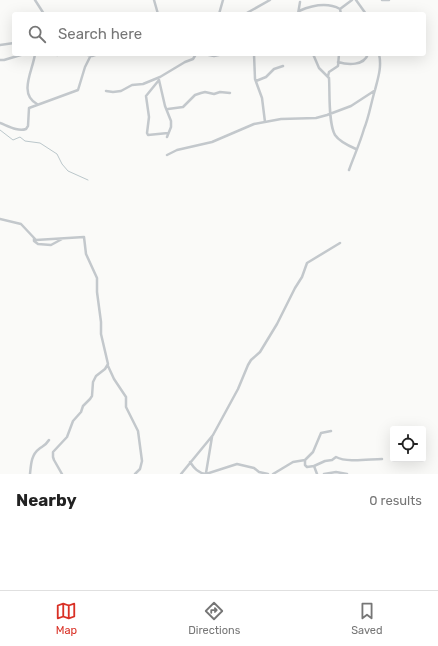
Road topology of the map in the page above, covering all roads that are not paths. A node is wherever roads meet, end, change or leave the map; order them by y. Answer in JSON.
{"nodes":[{"id":1,"x":35,"y":0,"type":"edge"},
{"id":2,"x":154,"y":0,"type":"edge"},
{"id":3,"x":223,"y":0,"type":"edge"},
{"id":4,"x":270,"y":0,"type":"edge"},
{"id":5,"x":352,"y":0,"type":"edge"},
{"id":6,"x":356,"y":0,"type":"edge"},
{"id":7,"x":382,"y":0,"type":"edge"},
{"id":8,"x":389,"y":0,"type":"edge"},
{"id":9,"x":300,"y":2,"type":"dead end"},
{"id":10,"x":340,"y":9,"type":"joint"},
{"id":11,"x":43,"y":12,"type":"edge"},
{"id":12,"x":157,"y":12,"type":"edge"},
{"id":13,"x":220,"y":12,"type":"edge"},
{"id":14,"x":249,"y":12,"type":"edge"},
{"id":15,"x":299,"y":12,"type":"edge"},
{"id":16,"x":365,"y":12,"type":"edge"},
{"id":17,"x":12,"y":43,"type":"edge"},
{"id":18,"x":0,"y":45,"type":"edge"},
{"id":19,"x":17,"y":56,"type":"edge"},
{"id":20,"x":34,"y":56,"type":"edge"},
{"id":21,"x":91,"y":56,"type":"edge"},
{"id":22,"x":194,"y":56,"type":"edge"},
{"id":23,"x":254,"y":56,"type":"edge"},
{"id":24,"x":314,"y":56,"type":"edge"},
{"id":25,"x":339,"y":56,"type":"edge"},
{"id":26,"x":367,"y":56,"type":"edge"},
{"id":27,"x":380,"y":56,"type":"edge"},
{"id":28,"x":0,"y":60,"type":"edge"},
{"id":29,"x":338,"y":62,"type":"junction"},
{"id":30,"x":283,"y":66,"type":"dead end"},
{"id":31,"x":328,"y":76,"type":"junction"},
{"id":32,"x":159,"y":79,"type":"junction"},
{"id":33,"x":256,"y":81,"type":"junction"},
{"id":34,"x":106,"y":91,"type":"dead end"},
{"id":35,"x":374,"y":91,"type":"junction"},
{"id":36,"x":230,"y":93,"type":"dead end"},
{"id":37,"x":30,"y":98,"type":"junction"},
{"id":38,"x":29,"y":105,"type":"junction"},
{"id":39,"x":38,"y":105,"type":"junction"},
{"id":40,"x":168,"y":110,"type":"junction"},
{"id":41,"x":330,"y":114,"type":"junction"},
{"id":42,"x":265,"y":122,"type":"junction"},
{"id":43,"x":0,"y":123,"type":"edge"},
{"id":44,"x":168,"y":133,"type":"junction"},
{"id":45,"x":167,"y":138,"type":"dead end"},
{"id":46,"x":356,"y":149,"type":"junction"},
{"id":47,"x":167,"y":155,"type":"dead end"},
{"id":48,"x":349,"y":170,"type":"dead end"},
{"id":49,"x":0,"y":219,"type":"edge"},
{"id":50,"x":34,"y":238,"type":"junction"},
{"id":51,"x":63,"y":239,"type":"junction"},
{"id":52,"x":340,"y":243,"type":"dead end"},
{"id":53,"x":108,"y":364,"type":"junction"},
{"id":54,"x":331,"y":431,"type":"dead end"},
{"id":55,"x":213,"y":435,"type":"junction"},
{"id":56,"x":49,"y":440,"type":"dead end"},
{"id":57,"x":382,"y":459,"type":"dead end"},
{"id":58,"x":305,"y":460,"type":"junction"},
{"id":59,"x":190,"y":462,"type":"junction"},
{"id":60,"x":314,"y":466,"type":"junction"},
{"id":61,"x":30,"y":474,"type":"edge"},
{"id":62,"x":62,"y":474,"type":"edge"},
{"id":63,"x":135,"y":474,"type":"edge"},
{"id":64,"x":181,"y":474,"type":"edge"},
{"id":65,"x":206,"y":474,"type":"edge"},
{"id":66,"x":268,"y":474,"type":"edge"},
{"id":67,"x":273,"y":474,"type":"edge"},
{"id":68,"x":317,"y":474,"type":"edge"},
{"id":69,"x":324,"y":474,"type":"edge"},
{"id":70,"x":346,"y":474,"type":"edge"}],
"edges":[{"from":1,"to":11,"type":"street"},
{"from":2,"to":12,"type":"street"},
{"from":3,"to":13,"type":"street"},
{"from":4,"to":14,"type":"street"},
{"from":5,"to":10,"type":"street"},
{"from":6,"to":16,"type":"street"},
{"from":7,"to":8,"type":"street"},
{"from":9,"to":15,"type":"street"},
{"from":10,"to":15,"type":"street"},
{"from":17,"to":18,"type":"street"},
{"from":19,"to":28,"type":"street"},
{"from":20,"to":37,"type":"street"},
{"from":21,"to":39,"type":"street"},
{"from":22,"to":32,"type":"street"},
{"from":23,"to":33,"type":"street"},
{"from":24,"to":31,"type":"street"},
{"from":25,"to":29,"type":"street"},
{"from":26,"to":29,"type":"street"},
{"from":27,"to":35,"type":"street"},
{"from":29,"to":31,"type":"street"},
{"from":30,"to":33,"type":"street"},
{"from":31,"to":41,"type":"street"},
{"from":32,"to":34,"type":"street"},
{"from":32,"to":40,"type":"street"},
{"from":32,"to":44,"type":"street"},
{"from":33,"to":42,"type":"street"},
{"from":35,"to":41,"type":"street"},
{"from":35,"to":46,"type":"street"},
{"from":36,"to":40,"type":"street"},
{"from":37,"to":38,"type":"street"},
{"from":37,"to":39,"type":"street"},
{"from":38,"to":39,"type":"street"},
{"from":38,"to":43,"type":"street"},
{"from":40,"to":44,"type":"street"},
{"from":41,"to":42,"type":"street"},
{"from":41,"to":46,"type":"street"},
{"from":42,"to":47,"type":"street"},
{"from":44,"to":45,"type":"street"},
{"from":46,"to":48,"type":"street"},
{"from":49,"to":50,"type":"street"},
{"from":50,"to":51,"type":"street"},
{"from":50,"to":51,"type":"street"},
{"from":51,"to":53,"type":"street"},
{"from":52,"to":55,"type":"street"},
{"from":53,"to":62,"type":"street"},
{"from":53,"to":63,"type":"street"},
{"from":54,"to":58,"type":"street"},
{"from":55,"to":59,"type":"street"},
{"from":55,"to":65,"type":"street"},
{"from":56,"to":61,"type":"street"},
{"from":57,"to":60,"type":"street"},
{"from":58,"to":60,"type":"street"},
{"from":58,"to":67,"type":"street"},
{"from":59,"to":64,"type":"street"},
{"from":59,"to":65,"type":"street"},
{"from":60,"to":68,"type":"street"},
{"from":65,"to":66,"type":"street"},
{"from":69,"to":70,"type":"street"}]}
